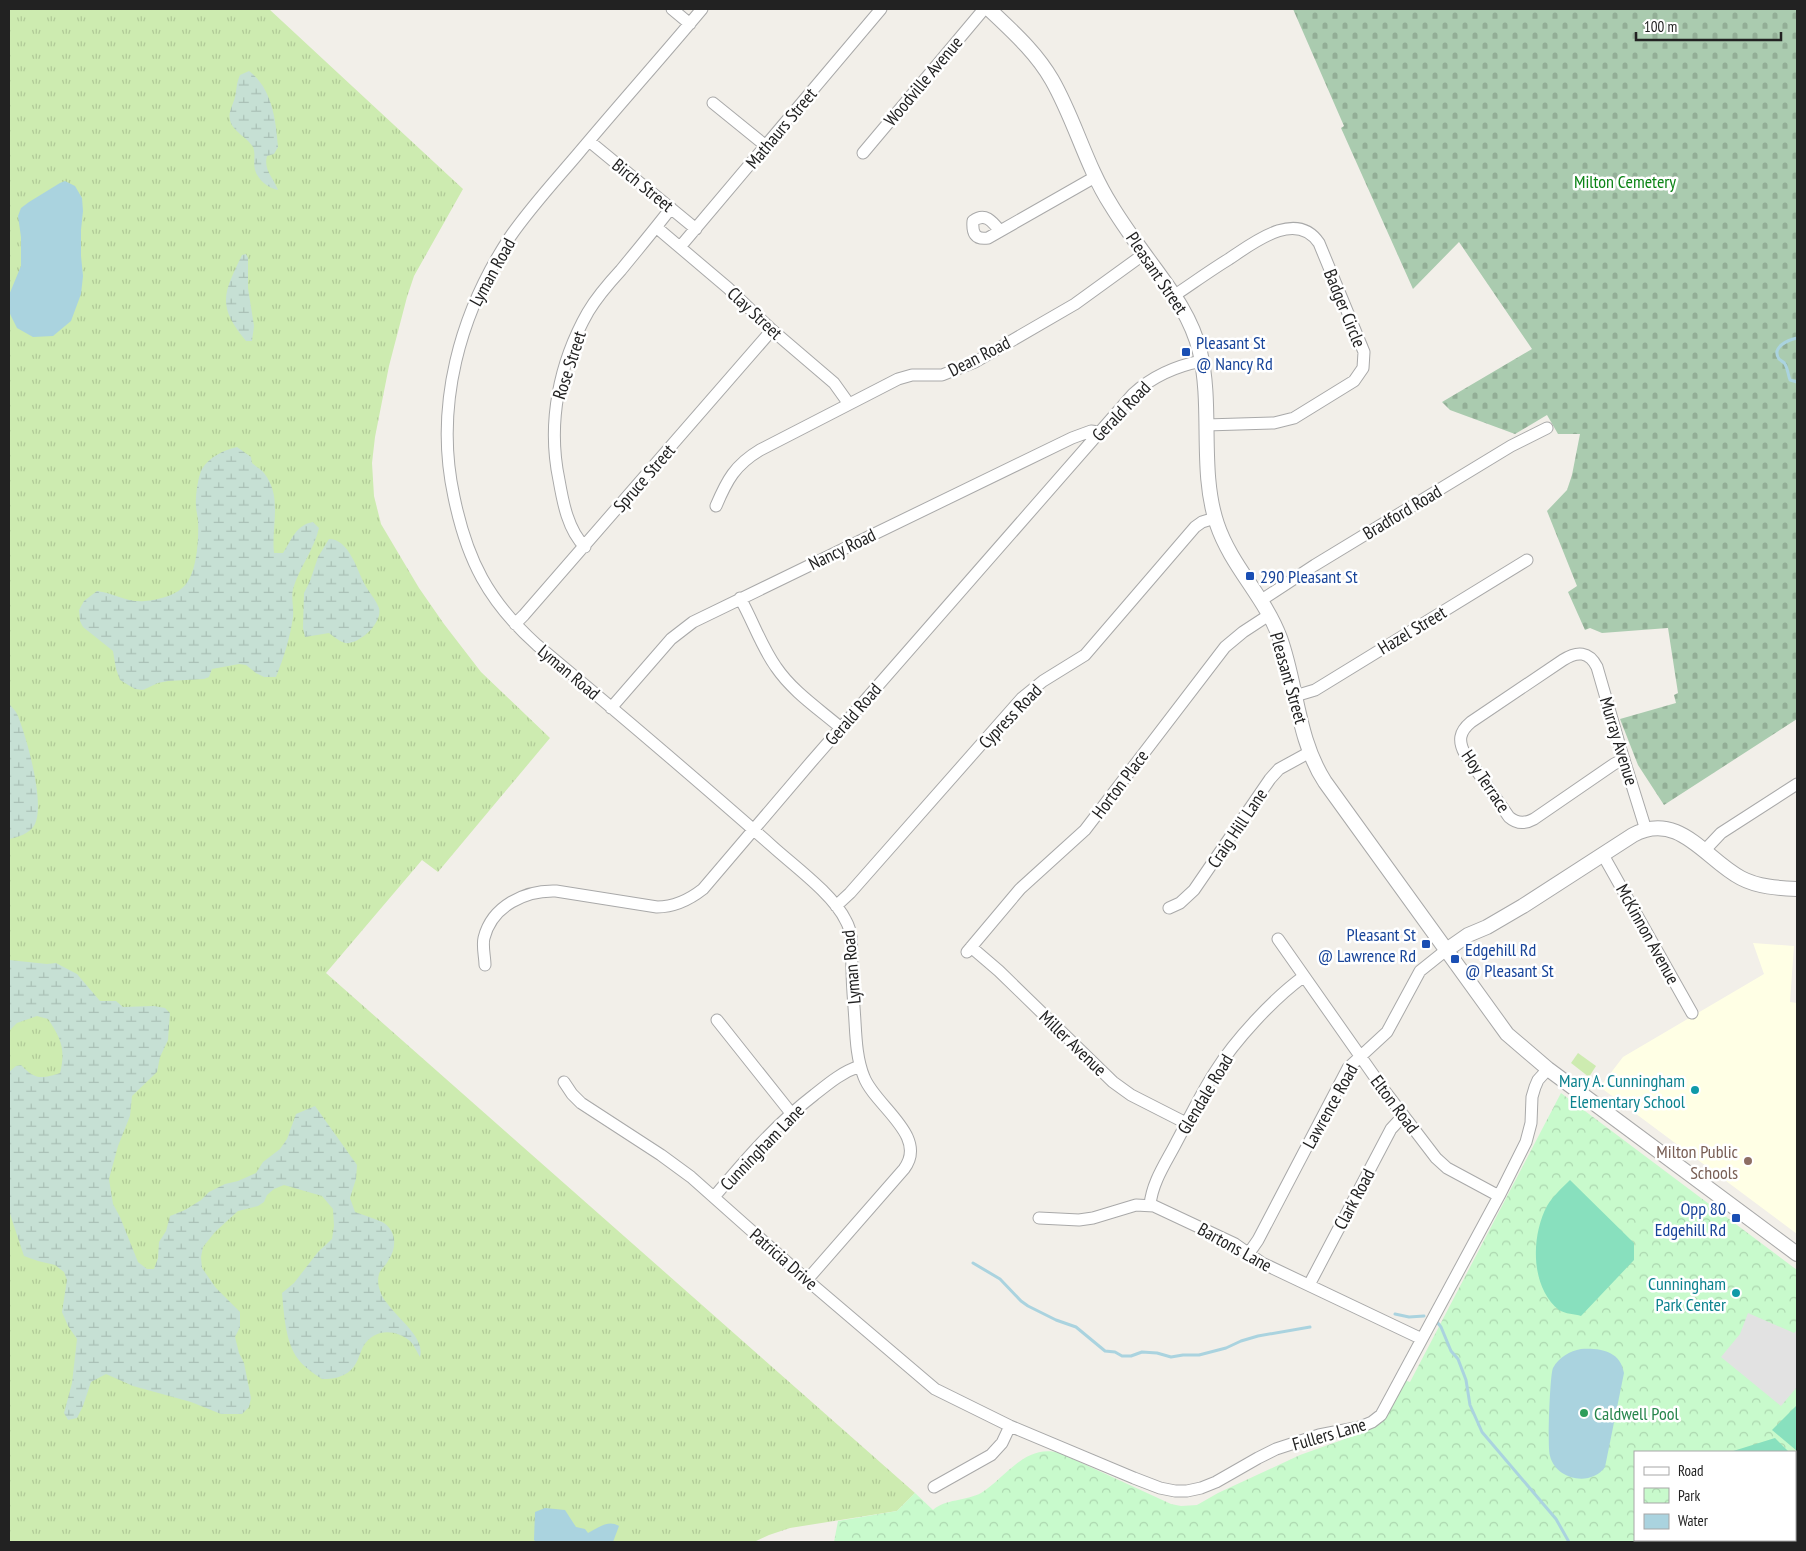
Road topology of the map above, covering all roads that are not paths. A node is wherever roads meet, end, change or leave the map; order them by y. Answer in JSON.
{"nodes":[{"id":1,"x":672,"y":9,"type":"edge"},
{"id":2,"x":702,"y":9,"type":"edge"},
{"id":3,"x":881,"y":9,"type":"edge"},
{"id":4,"x":984,"y":9,"type":"edge"},
{"id":5,"x":989,"y":9,"type":"edge"},
{"id":6,"x":690,"y":24,"type":"junction"},
{"id":7,"x":713,"y":103,"type":"dead end"},
{"id":8,"x":589,"y":141,"type":"junction"},
{"id":9,"x":766,"y":146,"type":"junction"},
{"id":10,"x":862,"y":153,"type":"dead end"},
{"id":11,"x":1095,"y":177,"type":"junction"},
{"id":12,"x":672,"y":208,"type":"junction"},
{"id":13,"x":656,"y":227,"type":"junction"},
{"id":14,"x":696,"y":229,"type":"junction"},
{"id":15,"x":1000,"y":231,"type":"dead end"},
{"id":16,"x":680,"y":247,"type":"junction"},
{"id":17,"x":1144,"y":254,"type":"junction"},
{"id":18,"x":1175,"y":295,"type":"junction"},
{"id":19,"x":772,"y":330,"type":"junction"},
{"id":20,"x":1202,"y":361,"type":"junction"},
{"id":21,"x":849,"y":404,"type":"junction"},
{"id":22,"x":1206,"y":426,"type":"junction"},
{"id":23,"x":1547,"y":428,"type":"dead end"},
{"id":24,"x":1099,"y":432,"type":"junction"},
{"id":25,"x":716,"y":506,"type":"dead end"},
{"id":26,"x":1215,"y":518,"type":"junction"},
{"id":27,"x":585,"y":546,"type":"junction"},
{"id":28,"x":1527,"y":560,"type":"dead end"},
{"id":29,"x":740,"y":598,"type":"junction"},
{"id":30,"x":1260,"y":601,"type":"junction"},
{"id":31,"x":1269,"y":615,"type":"junction"},
{"id":32,"x":515,"y":624,"type":"junction"},
{"id":33,"x":1587,"y":655,"type":"joint"},
{"id":34,"x":1295,"y":696,"type":"junction"},
{"id":35,"x":611,"y":708,"type":"junction"},
{"id":36,"x":841,"y":728,"type":"junction"},
{"id":37,"x":1310,"y":752,"type":"junction"},
{"id":38,"x":1624,"y":759,"type":"junction"},
{"id":39,"x":1797,"y":784,"type":"edge"},
{"id":40,"x":754,"y":830,"type":"junction"},
{"id":41,"x":1646,"y":830,"type":"junction"},
{"id":42,"x":1705,"y":850,"type":"junction"},
{"id":43,"x":1603,"y":855,"type":"junction"},
{"id":44,"x":1797,"y":889,"type":"edge"},
{"id":45,"x":836,"y":906,"type":"junction"},
{"id":46,"x":1169,"y":908,"type":"dead end"},
{"id":47,"x":1278,"y":940,"type":"dead end"},
{"id":48,"x":969,"y":949,"type":"joint"},
{"id":49,"x":1445,"y":951,"type":"junction"},
{"id":50,"x":486,"y":965,"type":"dead end"},
{"id":51,"x":1303,"y":977,"type":"junction"},
{"id":52,"x":1692,"y":1013,"type":"dead end"},
{"id":53,"x":717,"y":1020,"type":"dead end"},
{"id":54,"x":1360,"y":1056,"type":"junction"},
{"id":55,"x":860,"y":1066,"type":"junction"},
{"id":56,"x":1548,"y":1069,"type":"junction"},
{"id":57,"x":564,"y":1082,"type":"dead end"},
{"id":58,"x":791,"y":1113,"type":"junction"},
{"id":59,"x":1403,"y":1116,"type":"junction"},
{"id":60,"x":1186,"y":1123,"type":"junction"},
{"id":61,"x":714,"y":1196,"type":"junction"},
{"id":62,"x":1499,"y":1196,"type":"junction"},
{"id":63,"x":1150,"y":1205,"type":"junction"},
{"id":64,"x":1039,"y":1218,"type":"dead end"},
{"id":65,"x":1249,"y":1253,"type":"junction"},
{"id":66,"x":1797,"y":1254,"type":"edge"},
{"id":67,"x":807,"y":1280,"type":"junction"},
{"id":68,"x":1309,"y":1285,"type":"junction"},
{"id":69,"x":1422,"y":1339,"type":"junction"},
{"id":70,"x":1010,"y":1426,"type":"junction"},
{"id":71,"x":934,"y":1487,"type":"dead end"}],
"edges":[{"from":1,"to":6,"type":"street"},
{"from":2,"to":6,"type":"street","name":"Lyman Road"},
{"from":3,"to":9,"type":"street","name":"Mathaurs Street"},
{"from":4,"to":10,"type":"street","name":"Woodville Avenue"},
{"from":5,"to":11,"type":"street","name":"Pleasant Street"},
{"from":6,"to":8,"type":"street","name":"Lyman Road"},
{"from":7,"to":9,"type":"street"},
{"from":8,"to":12,"type":"street","name":"Birch Street"},
{"from":8,"to":32,"type":"street","name":"Lyman Road"},
{"from":9,"to":14,"type":"street","name":"Mathaurs Street"},
{"from":11,"to":15,"type":"street"},
{"from":11,"to":17,"type":"street","name":"Pleasant Street"},
{"from":12,"to":13,"type":"street","name":"Rose Street"},
{"from":12,"to":14,"type":"street","name":"Birch Street"},
{"from":13,"to":16,"type":"street","name":"Clay Street"},
{"from":13,"to":27,"type":"street","name":"Rose Street"},
{"from":14,"to":16,"type":"street","name":"Mathaurs Street"},
{"from":16,"to":19,"type":"street","name":"Clay Street"},
{"from":17,"to":18,"type":"street","name":"Pleasant Street"},
{"from":17,"to":21,"type":"street","name":"Dean Road"},
{"from":18,"to":20,"type":"street","name":"Pleasant Street"},
{"from":18,"to":22,"type":"street","name":"Badger Circle"},
{"from":19,"to":21,"type":"street","name":"Clay Street"},
{"from":19,"to":27,"type":"street","name":"Spruce Street"},
{"from":20,"to":22,"type":"street","name":"Pleasant Street"},
{"from":20,"to":24,"type":"street","name":"Gerald Road"},
{"from":21,"to":25,"type":"street","name":"Dean Road"},
{"from":22,"to":26,"type":"street","name":"Pleasant Street"},
{"from":23,"to":30,"type":"street","name":"Bradford Road"},
{"from":24,"to":29,"type":"street","name":"Nancy Road"},
{"from":24,"to":36,"type":"street","name":"Gerald Road"},
{"from":26,"to":30,"type":"street","name":"Pleasant Street"},
{"from":26,"to":45,"type":"street","name":"Cypress Road"},
{"from":27,"to":32,"type":"street","name":"Spruce Street"},
{"from":28,"to":34,"type":"street","name":"Hazel Street"},
{"from":29,"to":35,"type":"street","name":"Nancy Road"},
{"from":29,"to":36,"type":"street"},
{"from":30,"to":31,"type":"street","name":"Pleasant Street"},
{"from":31,"to":34,"type":"street","name":"Pleasant Street"},
{"from":31,"to":48,"type":"street","name":"Horton Place"},
{"from":32,"to":35,"type":"street","name":"Lyman Road"},
{"from":33,"to":38,"type":"street","name":"Murray Avenue"},
{"from":33,"to":38,"type":"street","name":"Hoy Terrace"},
{"from":34,"to":37,"type":"street","name":"Pleasant Street"},
{"from":35,"to":40,"type":"street","name":"Lyman Road"},
{"from":36,"to":40,"type":"street","name":"Gerald Road"},
{"from":37,"to":46,"type":"street","name":"Craig Hill Lane"},
{"from":37,"to":49,"type":"street","name":"Pleasant Street"},
{"from":38,"to":41,"type":"street","name":"Murray Avenue"},
{"from":39,"to":42,"type":"street"},
{"from":40,"to":45,"type":"street","name":"Lyman Road"},
{"from":40,"to":50,"type":"street","name":"Gerald Road"},
{"from":41,"to":42,"type":"street"},
{"from":41,"to":43,"type":"street"},
{"from":42,"to":44,"type":"street"},
{"from":43,"to":49,"type":"street"},
{"from":43,"to":52,"type":"street","name":"McKinnon Avenue"},
{"from":45,"to":55,"type":"street","name":"Lyman Road"},
{"from":47,"to":51,"type":"street","name":"Elton Road"},
{"from":48,"to":60,"type":"street","name":"Miller Avenue"},
{"from":49,"to":54,"type":"street","name":"Lawrence Road"},
{"from":49,"to":56,"type":"street","name":"Pleasant Street"},
{"from":51,"to":54,"type":"street","name":"Elton Road"},
{"from":51,"to":60,"type":"street","name":"Glendale Road"},
{"from":53,"to":58,"type":"street"},
{"from":54,"to":59,"type":"street","name":"Elton Road"},
{"from":54,"to":65,"type":"street","name":"Lawrence Road"},
{"from":55,"to":58,"type":"street","name":"Cunningham Lane"},
{"from":55,"to":67,"type":"street","name":"Lyman Road"},
{"from":56,"to":62,"type":"street","name":"Fullers Lane"},
{"from":56,"to":66,"type":"street","name":"Pleasant Street"},
{"from":57,"to":61,"type":"street","name":"Patricia Drive"},
{"from":58,"to":61,"type":"street","name":"Cunningham Lane"},
{"from":59,"to":62,"type":"street","name":"Elton Road"},
{"from":59,"to":68,"type":"street","name":"Clark Road"},
{"from":60,"to":63,"type":"street","name":"Glendale Road"},
{"from":61,"to":67,"type":"street","name":"Patricia Drive"},
{"from":62,"to":69,"type":"street","name":"Fullers Lane"},
{"from":63,"to":64,"type":"street","name":"Bartons Lane"},
{"from":63,"to":65,"type":"street","name":"Bartons Lane"},
{"from":65,"to":68,"type":"street","name":"Bartons Lane"},
{"from":67,"to":70,"type":"street","name":"Patricia Drive"},
{"from":68,"to":69,"type":"street","name":"Bartons Lane"},
{"from":69,"to":70,"type":"street","name":"Fullers Lane"},
{"from":70,"to":71,"type":"street"}]}
